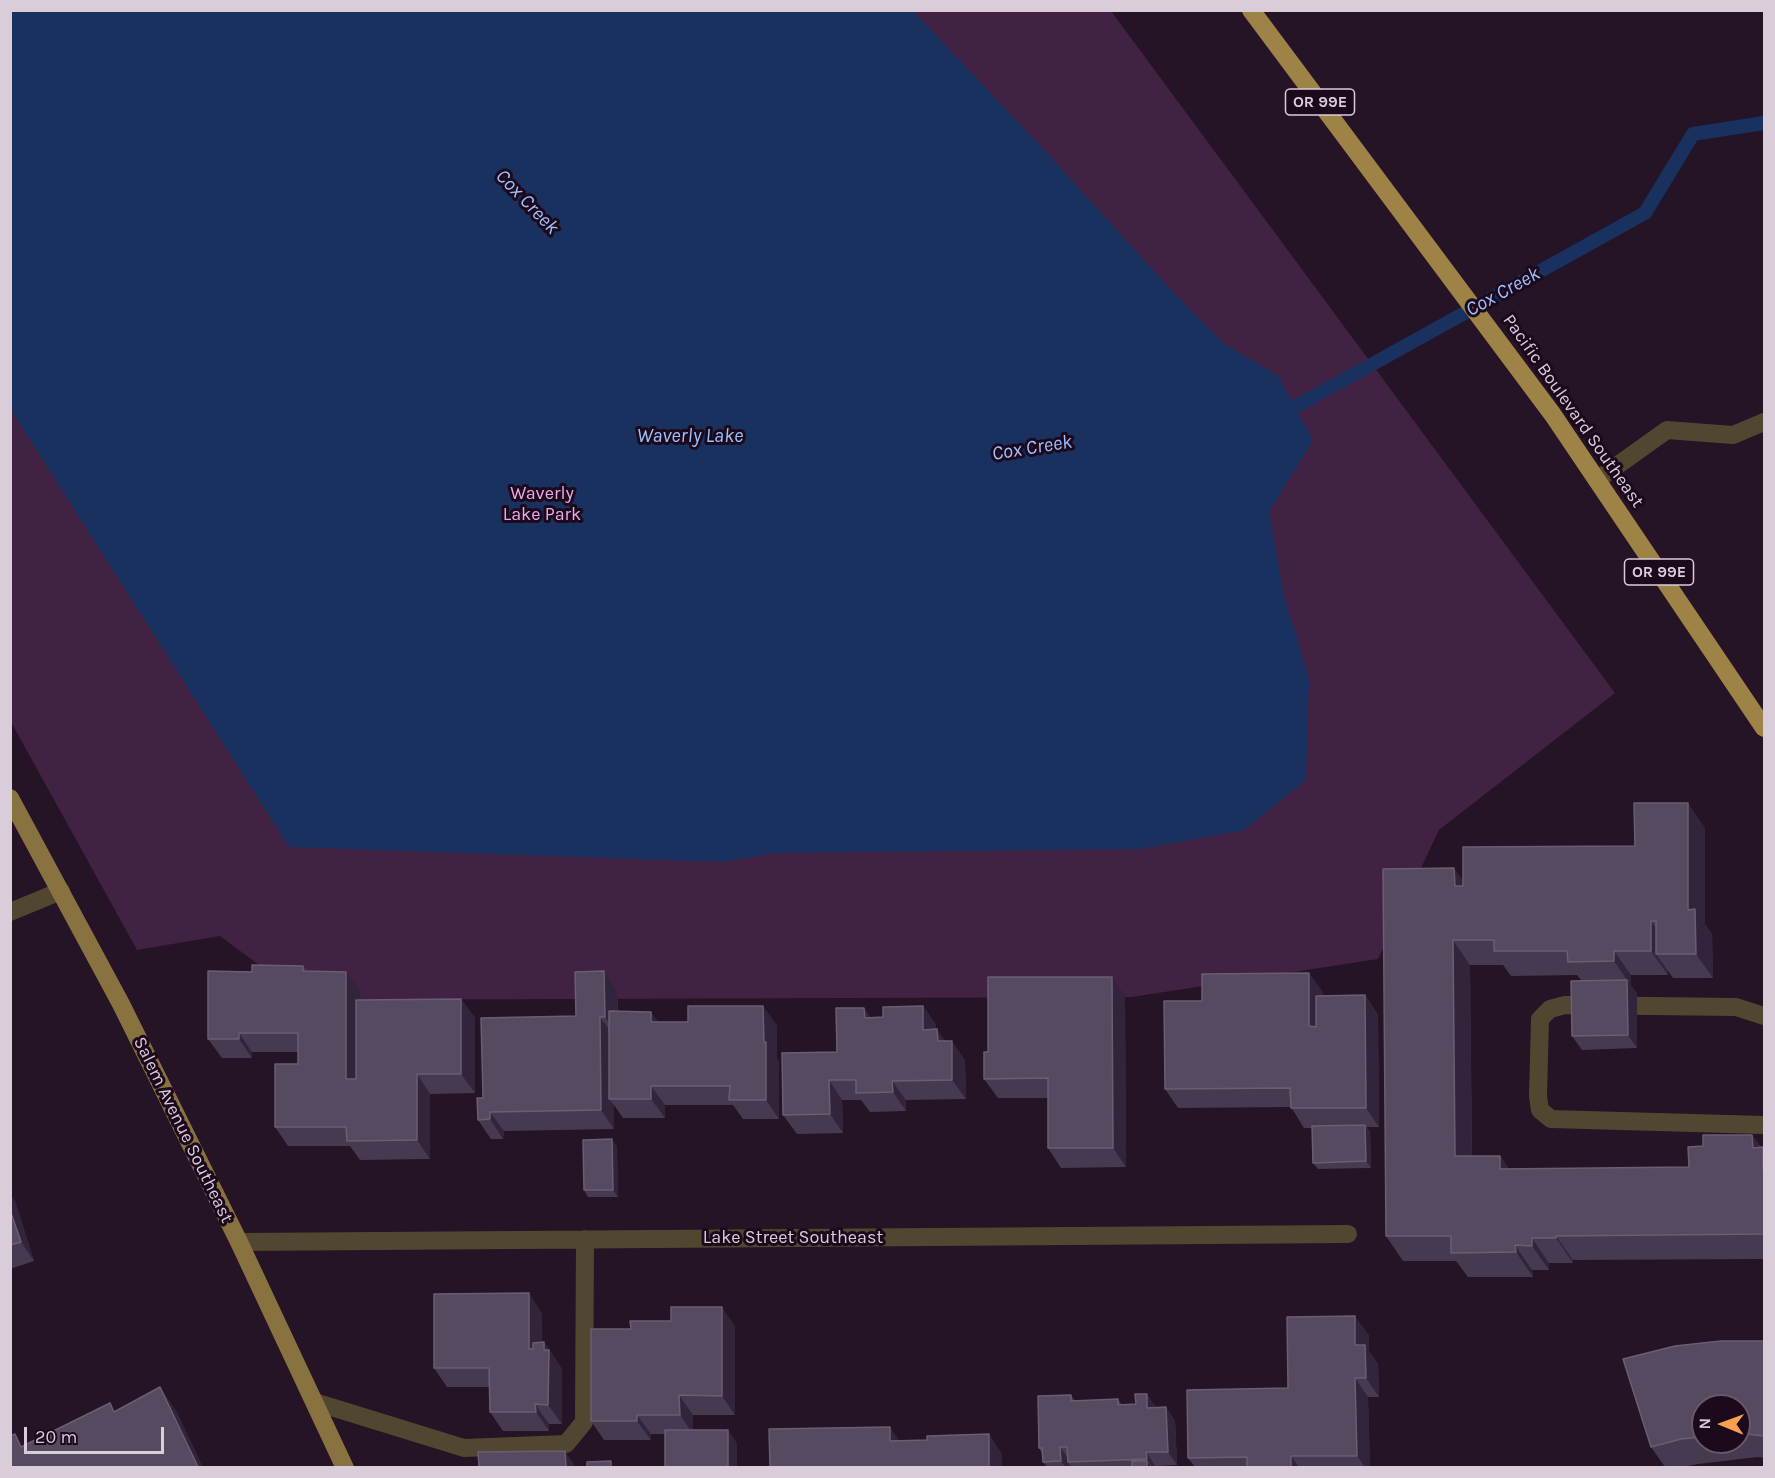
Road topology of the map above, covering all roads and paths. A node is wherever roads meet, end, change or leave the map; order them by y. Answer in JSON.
{"nodes":[{"id":1,"x":1251,"y":10,"type":"edge"},
{"id":2,"x":1763,"y":423,"type":"edge"},
{"id":3,"x":1597,"y":480,"type":"junction"},
{"id":4,"x":1764,"y":728,"type":"edge"},
{"id":5,"x":10,"y":798,"type":"edge"},
{"id":6,"x":61,"y":891,"type":"junction"},
{"id":7,"x":10,"y":912,"type":"edge"},
{"id":8,"x":1764,"y":1016,"type":"edge"},
{"id":9,"x":1764,"y":1125,"type":"edge"},
{"id":10,"x":1348,"y":1234,"type":"dead end"},
{"id":11,"x":585,"y":1239,"type":"junction"},
{"id":12,"x":239,"y":1242,"type":"junction"},
{"id":13,"x":315,"y":1402,"type":"junction"},
{"id":14,"x":345,"y":1467,"type":"edge"}],
"edges":[{"from":1,"to":3,"type":"highway","name":"Pacific Boulevard Southeast","number":"OR 99E"},
{"from":2,"to":3,"type":"street"},
{"from":3,"to":4,"type":"highway","name":"Pacific Boulevard Southeast","number":"OR 99E"},
{"from":5,"to":6,"type":"main road","name":"Salem Avenue Southeast"},
{"from":6,"to":7,"type":"street"},
{"from":6,"to":12,"type":"main road","name":"Salem Avenue Southeast"},
{"from":8,"to":9,"type":"street"},
{"from":10,"to":11,"type":"street","name":"Lake Street Southeast"},
{"from":11,"to":12,"type":"street","name":"Lake Street Southeast"},
{"from":11,"to":13,"type":"street"},
{"from":12,"to":13,"type":"main road","name":"Salem Avenue Southeast"},
{"from":13,"to":14,"type":"main road","name":"Salem Avenue Southeast"}]}
